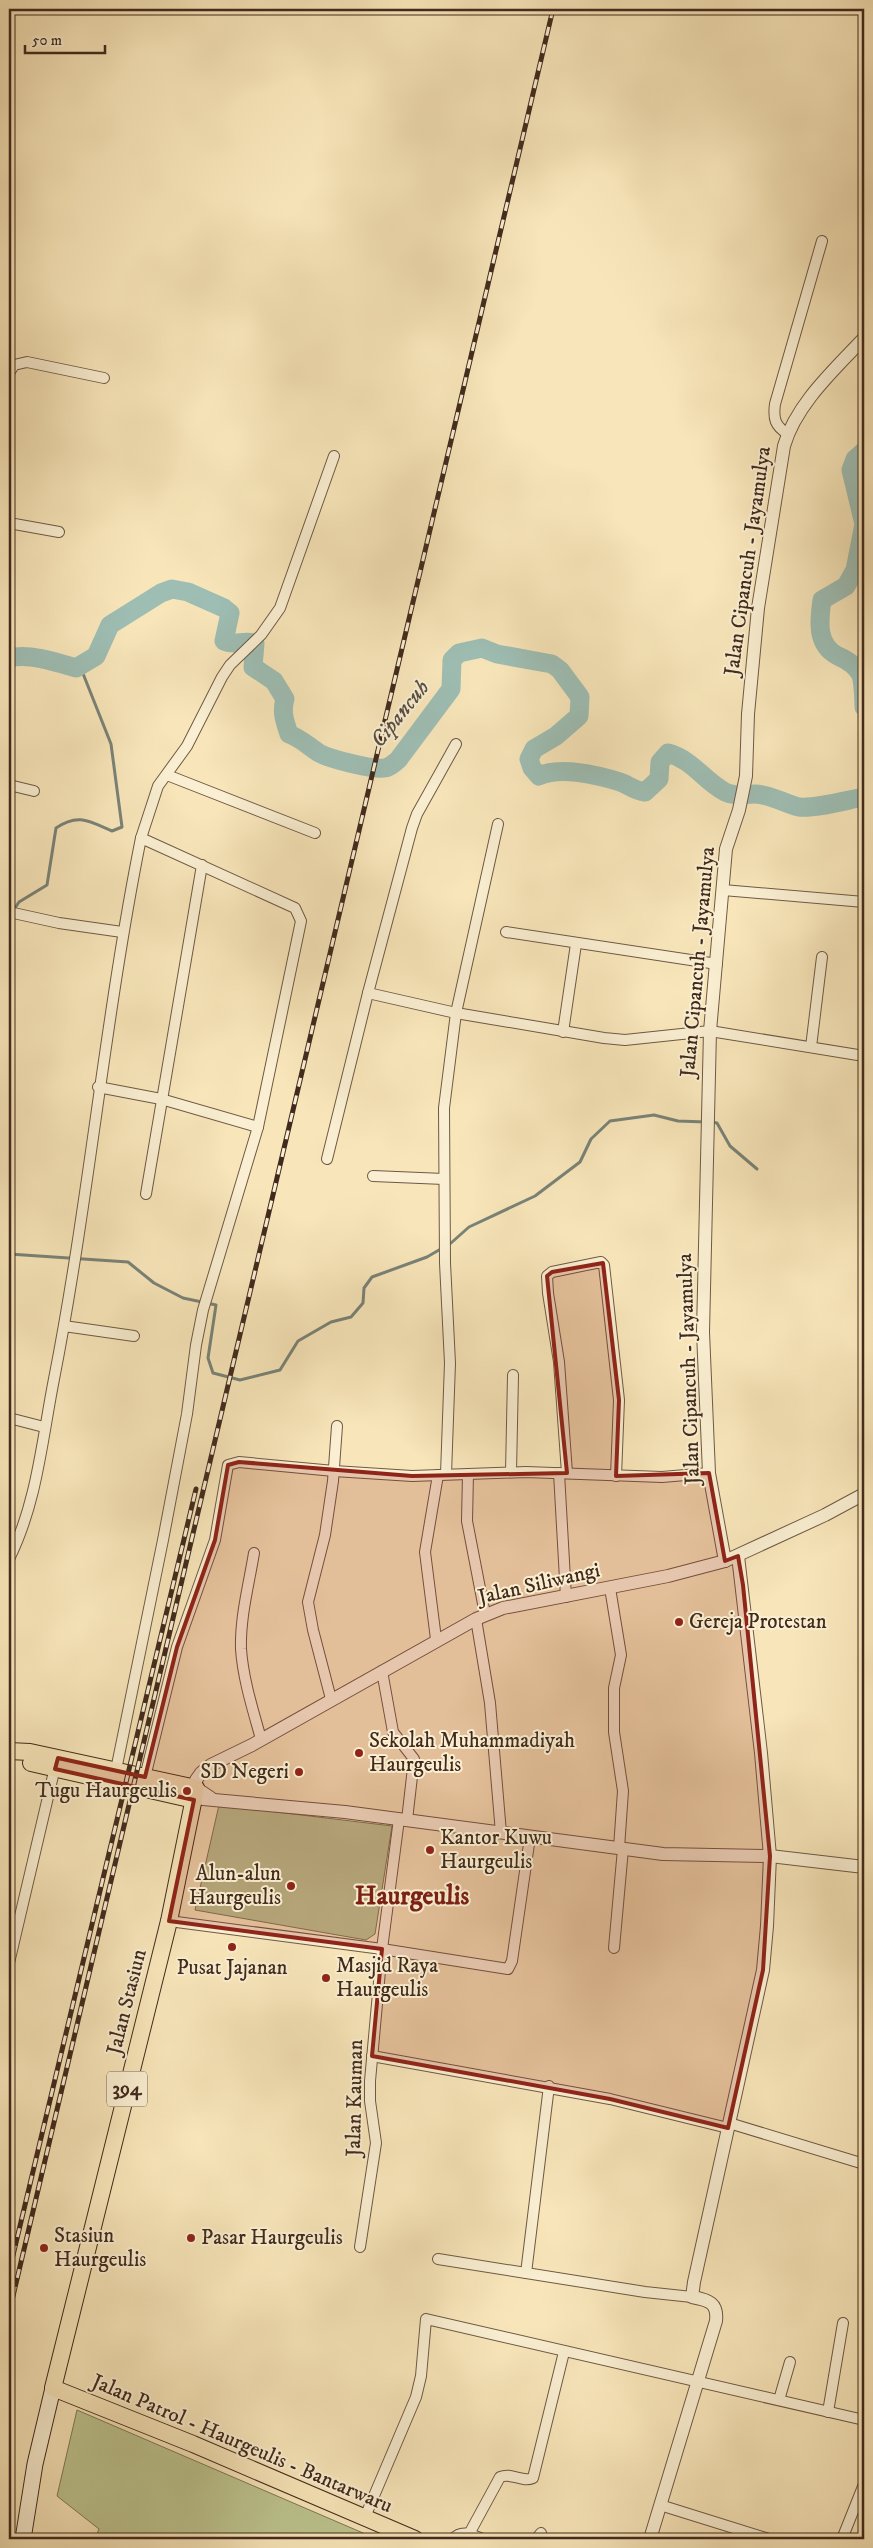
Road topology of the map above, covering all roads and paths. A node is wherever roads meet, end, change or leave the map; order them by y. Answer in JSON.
{"nodes":[{"id":1,"x":822,"y":241,"type":"dead end"},
{"id":2,"x":864,"y":338,"type":"edge"},
{"id":3,"x":9,"y":373,"type":"edge"},
{"id":4,"x":104,"y":378,"type":"dead end"},
{"id":5,"x":788,"y":434,"type":"junction"},
{"id":6,"x":334,"y":456,"type":"dead end"},
{"id":7,"x":9,"y":523,"type":"edge"},
{"id":8,"x":59,"y":532,"type":"dead end"},
{"id":9,"x":456,"y":744,"type":"dead end"},
{"id":10,"x":167,"y":774,"type":"junction"},
{"id":11,"x":9,"y":785,"type":"edge"},
{"id":12,"x":34,"y":791,"type":"dead end"},
{"id":13,"x":498,"y":824,"type":"dead end"},
{"id":14,"x":315,"y":833,"type":"dead end"},
{"id":15,"x":141,"y":838,"type":"junction"},
{"id":16,"x":202,"y":864,"type":"junction"},
{"id":17,"x":723,"y":890,"type":"junction"},
{"id":18,"x":864,"y":902,"type":"edge"},
{"id":19,"x":9,"y":912,"type":"edge"},
{"id":20,"x":122,"y":932,"type":"junction"},
{"id":21,"x":506,"y":932,"type":"dead end"},
{"id":22,"x":576,"y":944,"type":"junction"},
{"id":23,"x":822,"y":957,"type":"dead end"},
{"id":24,"x":717,"y":964,"type":"junction"},
{"id":25,"x":368,"y":993,"type":"junction"},
{"id":26,"x":456,"y":1013,"type":"junction"},
{"id":27,"x":710,"y":1031,"type":"junction"},
{"id":28,"x":563,"y":1032,"type":"junction"},
{"id":29,"x":811,"y":1047,"type":"junction"},
{"id":30,"x":864,"y":1056,"type":"edge"},
{"id":31,"x":98,"y":1087,"type":"junction"},
{"id":32,"x":162,"y":1099,"type":"junction"},
{"id":33,"x":258,"y":1127,"type":"junction"},
{"id":34,"x":328,"y":1159,"type":"dead end"},
{"id":35,"x":373,"y":1176,"type":"dead end"},
{"id":36,"x":444,"y":1179,"type":"junction"},
{"id":37,"x":146,"y":1194,"type":"dead end"},
{"id":38,"x":64,"y":1326,"type":"junction"},
{"id":39,"x":134,"y":1336,"type":"dead end"},
{"id":40,"x":513,"y":1376,"type":"dead end"},
{"id":41,"x":9,"y":1418,"type":"edge"},
{"id":42,"x":337,"y":1426,"type":"dead end"},
{"id":43,"x":44,"y":1427,"type":"junction"},
{"id":44,"x":334,"y":1471,"type":"junction"},
{"id":45,"x":511,"y":1472,"type":"junction"},
{"id":46,"x":563,"y":1473,"type":"junction"},
{"id":47,"x":709,"y":1473,"type":"junction"},
{"id":48,"x":442,"y":1474,"type":"junction"},
{"id":49,"x":468,"y":1474,"type":"junction"},
{"id":50,"x":616,"y":1476,"type":"junction"},
{"id":51,"x":864,"y":1494,"type":"edge"},
{"id":52,"x":254,"y":1553,"type":"dead end"},
{"id":53,"x":738,"y":1556,"type":"junction"},
{"id":54,"x":9,"y":1558,"type":"edge"},
{"id":55,"x":725,"y":1561,"type":"junction"},
{"id":56,"x":610,"y":1588,"type":"junction"},
{"id":57,"x":566,"y":1597,"type":"junction"},
{"id":58,"x":480,"y":1616,"type":"junction"},
{"id":59,"x":436,"y":1639,"type":"junction"},
{"id":60,"x":382,"y":1671,"type":"junction"},
{"id":61,"x":331,"y":1699,"type":"junction"},
{"id":62,"x":261,"y":1739,"type":"junction"},
{"id":63,"x":12,"y":1752,"type":"edge"},
{"id":64,"x":56,"y":1763,"type":"junction"},
{"id":65,"x":116,"y":1770,"type":"junction"},
{"id":66,"x":145,"y":1777,"type":"junction"},
{"id":67,"x":195,"y":1794,"type":"junction"},
{"id":68,"x":403,"y":1820,"type":"junction"},
{"id":69,"x":501,"y":1833,"type":"junction"},
{"id":70,"x":530,"y":1837,"type":"junction"},
{"id":71,"x":621,"y":1848,"type":"junction"},
{"id":72,"x":770,"y":1856,"type":"junction"},
{"id":73,"x":864,"y":1866,"type":"edge"},
{"id":74,"x":169,"y":1921,"type":"junction"},
{"id":75,"x":614,"y":1948,"type":"dead end"},
{"id":76,"x":382,"y":1949,"type":"junction"},
{"id":77,"x":9,"y":1963,"type":"edge"},
{"id":78,"x":372,"y":2056,"type":"junction"},
{"id":79,"x":549,"y":2086,"type":"junction"},
{"id":80,"x":729,"y":2126,"type":"junction"},
{"id":81,"x":864,"y":2164,"type":"edge"},
{"id":82,"x":360,"y":2247,"type":"dead end"},
{"id":83,"x":438,"y":2259,"type":"dead end"},
{"id":84,"x":526,"y":2273,"type":"junction"},
{"id":85,"x":692,"y":2297,"type":"junction"},
{"id":86,"x":844,"y":2322,"type":"dead end"},
{"id":87,"x":564,"y":2352,"type":"junction"},
{"id":88,"x":790,"y":2362,"type":"dead end"},
{"id":89,"x":698,"y":2380,"type":"junction"},
{"id":90,"x":53,"y":2388,"type":"junction"},
{"id":91,"x":779,"y":2400,"type":"junction"},
{"id":92,"x":828,"y":2412,"type":"junction"},
{"id":93,"x":864,"y":2420,"type":"edge"},
{"id":94,"x":864,"y":2484,"type":"edge"},
{"id":95,"x":660,"y":2505,"type":"junction"},
{"id":96,"x":365,"y":2517,"type":"junction"},
{"id":97,"x":469,"y":2534,"type":"junction"},
{"id":98,"x":23,"y":2539,"type":"edge"},
{"id":99,"x":414,"y":2539,"type":"edge"},
{"id":100,"x":453,"y":2539,"type":"edge"},
{"id":101,"x":483,"y":2539,"type":"edge"},
{"id":102,"x":650,"y":2539,"type":"edge"},
{"id":103,"x":769,"y":2539,"type":"edge"},
{"id":104,"x":842,"y":2539,"type":"edge"}],
"edges":[{"from":1,"to":5,"type":"street"},
{"from":2,"to":5,"type":"street","name":"Jalan Cipancuh - Jayamulya"},
{"from":3,"to":4,"type":"street"},
{"from":5,"to":17,"type":"street","name":"Jalan Cipancuh - Jayamulya"},
{"from":6,"to":10,"type":"street"},
{"from":7,"to":8,"type":"street"},
{"from":9,"to":25,"type":"street"},
{"from":10,"to":14,"type":"street"},
{"from":10,"to":15,"type":"street"},
{"from":11,"to":12,"type":"street"},
{"from":13,"to":26,"type":"street"},
{"from":15,"to":16,"type":"street"},
{"from":15,"to":20,"type":"street"},
{"from":16,"to":32,"type":"street"},
{"from":16,"to":33,"type":"street"},
{"from":17,"to":18,"type":"street"},
{"from":17,"to":24,"type":"street","name":"Jalan Cipancuh - Jayamulya"},
{"from":19,"to":20,"type":"street"},
{"from":20,"to":31,"type":"street"},
{"from":21,"to":22,"type":"street"},
{"from":22,"to":24,"type":"street"},
{"from":22,"to":28,"type":"street"},
{"from":23,"to":29,"type":"street"},
{"from":24,"to":27,"type":"street","name":"Jalan Cipancuh - Jayamulya"},
{"from":25,"to":26,"type":"street"},
{"from":25,"to":34,"type":"street"},
{"from":26,"to":28,"type":"street"},
{"from":26,"to":36,"type":"street"},
{"from":27,"to":28,"type":"street"},
{"from":27,"to":29,"type":"street"},
{"from":27,"to":47,"type":"street","name":"Jalan Cipancuh - Jayamulya"},
{"from":29,"to":30,"type":"street"},
{"from":31,"to":32,"type":"street"},
{"from":31,"to":38,"type":"street"},
{"from":32,"to":33,"type":"street"},
{"from":32,"to":37,"type":"street"},
{"from":33,"to":65,"type":"street"},
{"from":35,"to":36,"type":"street"},
{"from":36,"to":48,"type":"street"},
{"from":38,"to":39,"type":"street"},
{"from":38,"to":43,"type":"street"},
{"from":40,"to":45,"type":"street"},
{"from":41,"to":43,"type":"street"},
{"from":42,"to":44,"type":"street"},
{"from":43,"to":54,"type":"street"},
{"from":44,"to":48,"type":"street"},
{"from":44,"to":61,"type":"street"},
{"from":44,"to":66,"type":"street"},
{"from":45,"to":46,"type":"street"},
{"from":45,"to":49,"type":"street"},
{"from":46,"to":50,"type":"street"},
{"from":46,"to":50,"type":"street"},
{"from":46,"to":57,"type":"street"},
{"from":47,"to":50,"type":"street"},
{"from":47,"to":55,"type":"street","name":"Jalan Cipancuh - Jayamulya"},
{"from":48,"to":49,"type":"street"},
{"from":48,"to":59,"type":"street"},
{"from":49,"to":58,"type":"street"},
{"from":51,"to":53,"type":"street","name":"Jalan Siliwangi"},
{"from":52,"to":62,"type":"street"},
{"from":53,"to":55,"type":"street","name":"Jalan Siliwangi"},
{"from":53,"to":72,"type":"street"},
{"from":55,"to":56,"type":"street","name":"Jalan Siliwangi"},
{"from":56,"to":57,"type":"street","name":"Jalan Siliwangi"},
{"from":56,"to":71,"type":"street"},
{"from":57,"to":58,"type":"street","name":"Jalan Siliwangi"},
{"from":58,"to":59,"type":"street","name":"Jalan Siliwangi"},
{"from":58,"to":69,"type":"street"},
{"from":59,"to":60,"type":"street","name":"Jalan Siliwangi"},
{"from":60,"to":61,"type":"street","name":"Jalan Siliwangi"},
{"from":60,"to":68,"type":"street","name":"Jalan Kauman"},
{"from":61,"to":62,"type":"street","name":"Jalan Siliwangi"},
{"from":62,"to":67,"type":"street","name":"Jalan Siliwangi"},
{"from":63,"to":64,"type":"main road"},
{"from":64,"to":65,"type":"main road"},
{"from":64,"to":67,"type":"main road"},
{"from":64,"to":77,"type":"street"},
{"from":65,"to":66,"type":"main road"},
{"from":66,"to":67,"type":"main road"},
{"from":67,"to":68,"type":"street"},
{"from":67,"to":74,"type":"main road","name":"Jalan Stasiun","number":"394"},
{"from":68,"to":69,"type":"street"},
{"from":68,"to":76,"type":"street","name":"Jalan Kauman"},
{"from":69,"to":70,"type":"street"},
{"from":70,"to":71,"type":"street"},
{"from":70,"to":76,"type":"street"},
{"from":71,"to":72,"type":"street"},
{"from":71,"to":75,"type":"street"},
{"from":72,"to":73,"type":"street"},
{"from":72,"to":80,"type":"street"},
{"from":74,"to":76,"type":"street"},
{"from":74,"to":90,"type":"main road","name":"Jalan Stasiun","number":"394"},
{"from":76,"to":78,"type":"street","name":"Jalan Kauman"},
{"from":78,"to":79,"type":"street"},
{"from":78,"to":82,"type":"street","name":"Jalan Kauman"},
{"from":79,"to":80,"type":"street"},
{"from":79,"to":84,"type":"street"},
{"from":80,"to":81,"type":"street"},
{"from":80,"to":85,"type":"street"},
{"from":83,"to":84,"type":"street"},
{"from":84,"to":85,"type":"street"},
{"from":85,"to":89,"type":"street"},
{"from":86,"to":92,"type":"street"},
{"from":87,"to":89,"type":"street"},
{"from":87,"to":96,"type":"street"},
{"from":87,"to":97,"type":"street"},
{"from":88,"to":91,"type":"street"},
{"from":89,"to":91,"type":"street"},
{"from":89,"to":95,"type":"street"},
{"from":90,"to":96,"type":"main road","name":"Jalan Patrol - Haurgeulis - Bantarwaru"},
{"from":90,"to":98,"type":"main road"},
{"from":91,"to":92,"type":"street"},
{"from":92,"to":93,"type":"street"},
{"from":94,"to":104,"type":"street"},
{"from":95,"to":102,"type":"street"},
{"from":95,"to":103,"type":"street"},
{"from":96,"to":99,"type":"main road","name":"Jalan Patrol - Haurgeulis - Bantarwaru"},
{"from":97,"to":100,"type":"street"},
{"from":97,"to":101,"type":"street"}]}
